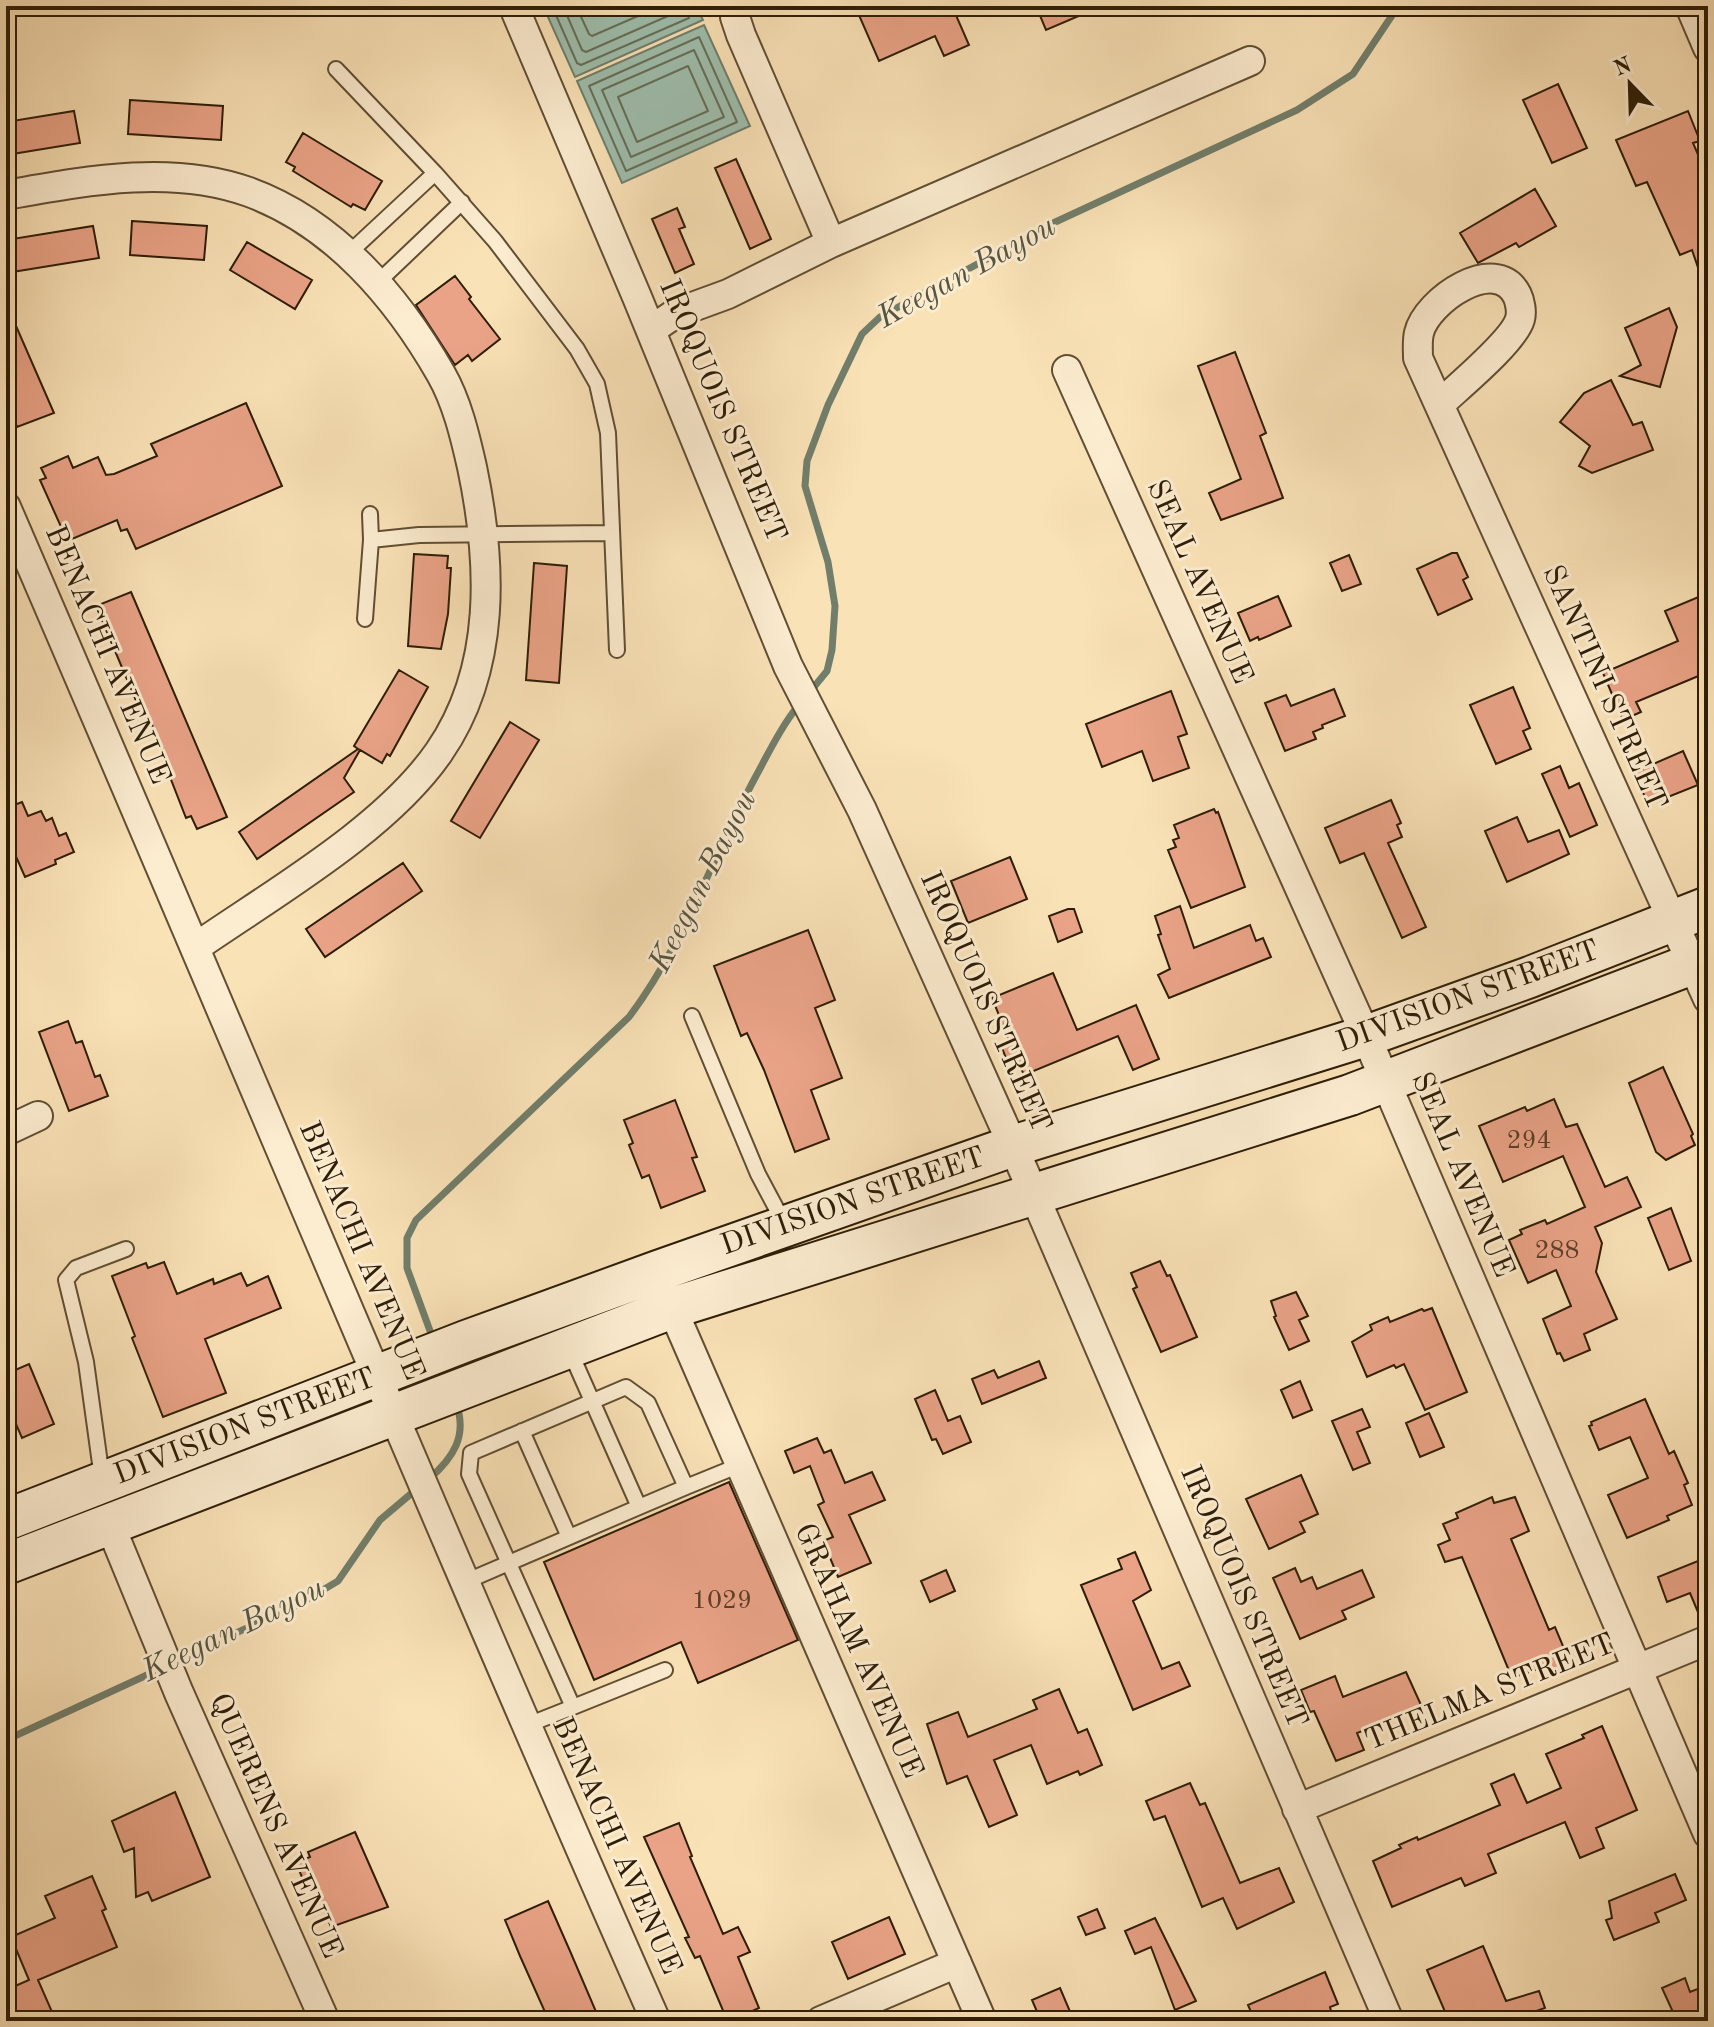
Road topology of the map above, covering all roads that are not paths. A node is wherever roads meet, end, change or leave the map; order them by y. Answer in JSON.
{"nodes":[{"id":1,"x":735,"y":6,"type":"edge"},
{"id":2,"x":1690,"y":6,"type":"edge"},
{"id":3,"x":516,"y":12,"type":"dead end"},
{"id":4,"x":1708,"y":48,"type":"edge"},
{"id":5,"x":1250,"y":61,"type":"dead end"},
{"id":6,"x":336,"y":69,"type":"dead end"},
{"id":7,"x":435,"y":173,"type":"junction"},
{"id":8,"x":6,"y":195,"type":"edge"},
{"id":9,"x":462,"y":202,"type":"junction"},
{"id":10,"x":831,"y":243,"type":"junction"},
{"id":11,"x":349,"y":253,"type":"junction"},
{"id":12,"x":376,"y":284,"type":"junction"},
{"id":13,"x":651,"y":330,"type":"junction"},
{"id":14,"x":1067,"y":370,"type":"dead end"},
{"id":15,"x":1440,"y":404,"type":"dead end"},
{"id":16,"x":6,"y":507,"type":"edge"},
{"id":17,"x":370,"y":514,"type":"dead end"},
{"id":18,"x":611,"y":533,"type":"junction"},
{"id":19,"x":483,"y":534,"type":"junction"},
{"id":20,"x":371,"y":540,"type":"junction"},
{"id":21,"x":365,"y":619,"type":"dead end"},
{"id":22,"x":617,"y":650,"type":"dead end"},
{"id":23,"x":1690,"y":914,"type":"edge"},
{"id":24,"x":196,"y":947,"type":"junction"},
{"id":25,"x":1703,"y":974,"type":"edge"},
{"id":26,"x":692,"y":1016,"type":"dead end"},
{"id":27,"x":1366,"y":1036,"type":"junction"},
{"id":28,"x":1385,"y":1082,"type":"junction"},
{"id":29,"x":38,"y":1116,"type":"dead end"},
{"id":30,"x":6,"y":1131,"type":"edge"},
{"id":31,"x":1013,"y":1146,"type":"junction"},
{"id":32,"x":1032,"y":1195,"type":"junction"},
{"id":33,"x":786,"y":1226,"type":"junction"},
{"id":34,"x":126,"y":1249,"type":"dead end"},
{"id":35,"x":672,"y":1308,"type":"junction"},
{"id":36,"x":569,"y":1349,"type":"junction"},
{"id":37,"x":376,"y":1376,"type":"junction"},
{"id":38,"x":592,"y":1402,"type":"junction"},
{"id":39,"x":394,"y":1417,"type":"junction"},
{"id":40,"x":522,"y":1431,"type":"junction"},
{"id":41,"x":740,"y":1465,"type":"junction"},
{"id":42,"x":103,"y":1482,"type":"junction"},
{"id":43,"x":686,"y":1487,"type":"junction"},
{"id":44,"x":639,"y":1507,"type":"junction"},
{"id":45,"x":6,"y":1520,"type":"edge"},
{"id":46,"x":110,"y":1525,"type":"junction"},
{"id":47,"x":569,"y":1537,"type":"junction"},
{"id":48,"x":510,"y":1562,"type":"junction"},
{"id":49,"x":6,"y":1564,"type":"edge"},
{"id":50,"x":467,"y":1581,"type":"junction"},
{"id":51,"x":1708,"y":1640,"type":"edge"},
{"id":52,"x":665,"y":1670,"type":"dead end"},
{"id":53,"x":1636,"y":1670,"type":"junction"},
{"id":54,"x":573,"y":1707,"type":"junction"},
{"id":55,"x":525,"y":1726,"type":"junction"},
{"id":56,"x":1297,"y":1809,"type":"junction"},
{"id":57,"x":1708,"y":1834,"type":"edge"},
{"id":58,"x":957,"y":1963,"type":"junction"},
{"id":59,"x":325,"y":2021,"type":"edge"},
{"id":60,"x":656,"y":2021,"type":"edge"},
{"id":61,"x":821,"y":2021,"type":"edge"},
{"id":62,"x":982,"y":2021,"type":"edge"},
{"id":63,"x":1389,"y":2021,"type":"edge"}],
"edges":[{"from":1,"to":10,"type":"street"},
{"from":2,"to":4,"type":"street"},
{"from":3,"to":13,"type":"street","name":"IROQUOIS STREET"},
{"from":5,"to":10,"type":"street"},
{"from":6,"to":7,"type":"lane"},
{"from":7,"to":9,"type":"lane"},
{"from":7,"to":11,"type":"lane"},
{"from":8,"to":11,"type":"street"},
{"from":9,"to":12,"type":"lane"},
{"from":9,"to":18,"type":"lane"},
{"from":10,"to":13,"type":"street"},
{"from":11,"to":12,"type":"street"},
{"from":12,"to":19,"type":"street"},
{"from":13,"to":31,"type":"street","name":"IROQUOIS STREET"},
{"from":14,"to":27,"type":"street","name":"SEAL AVENUE"},
{"from":15,"to":23,"type":"street","name":"SANTINI STREET"},
{"from":16,"to":24,"type":"street","name":"BENACHI AVENUE"},
{"from":17,"to":20,"type":"lane"},
{"from":18,"to":19,"type":"lane"},
{"from":18,"to":22,"type":"lane"},
{"from":19,"to":20,"type":"lane"},
{"from":19,"to":24,"type":"street"},
{"from":20,"to":21,"type":"lane"},
{"from":23,"to":25,"type":"street","name":"SANTINI STREET"},
{"from":23,"to":27,"type":"main road","name":"DIVISION STREET"},
{"from":24,"to":37,"type":"street","name":"BENACHI AVENUE"},
{"from":25,"to":28,"type":"main road","name":"DIVISION STREET"},
{"from":26,"to":33,"type":"lane"},
{"from":27,"to":28,"type":"street","name":"SEAL AVENUE"},
{"from":27,"to":31,"type":"main road","name":"DIVISION STREET"},
{"from":28,"to":32,"type":"main road","name":"DIVISION STREET"},
{"from":28,"to":53,"type":"street","name":"SEAL AVENUE"},
{"from":29,"to":30,"type":"street"},
{"from":31,"to":32,"type":"street","name":"IROQUOIS STREET"},
{"from":31,"to":33,"type":"main road","name":"DIVISION STREET"},
{"from":32,"to":35,"type":"main road","name":"DIVISION STREET"},
{"from":32,"to":56,"type":"street","name":"IROQUOIS STREET"},
{"from":33,"to":37,"type":"main road","name":"DIVISION STREET"},
{"from":34,"to":42,"type":"lane"},
{"from":35,"to":36,"type":"main road","name":"DIVISION STREET"},
{"from":35,"to":41,"type":"street","name":"GRAHAM AVENUE"},
{"from":36,"to":38,"type":"lane"},
{"from":36,"to":39,"type":"main road","name":"DIVISION STREET"},
{"from":37,"to":39,"type":"street","name":"BENACHI AVENUE"},
{"from":37,"to":42,"type":"main road","name":"DIVISION STREET"},
{"from":38,"to":40,"type":"lane"},
{"from":38,"to":43,"type":"lane"},
{"from":38,"to":44,"type":"lane"},
{"from":39,"to":46,"type":"main road","name":"DIVISION STREET"},
{"from":39,"to":50,"type":"street","name":"BENACHI AVENUE"},
{"from":40,"to":47,"type":"lane"},
{"from":40,"to":48,"type":"lane"},
{"from":41,"to":43,"type":"lane"},
{"from":41,"to":58,"type":"street","name":"GRAHAM AVENUE"},
{"from":42,"to":45,"type":"main road","name":"DIVISION STREET"},
{"from":43,"to":44,"type":"lane"},
{"from":44,"to":47,"type":"lane"},
{"from":46,"to":49,"type":"main road","name":"DIVISION STREET"},
{"from":46,"to":59,"type":"street","name":"QUERENS AVENUE"},
{"from":47,"to":48,"type":"lane"},
{"from":48,"to":50,"type":"lane"},
{"from":48,"to":54,"type":"lane"},
{"from":50,"to":55,"type":"street","name":"BENACHI AVENUE"},
{"from":51,"to":53,"type":"street","name":"THELMA STREET"},
{"from":52,"to":54,"type":"lane"},
{"from":53,"to":56,"type":"street","name":"THELMA STREET"},
{"from":53,"to":57,"type":"street","name":"SEAL AVENUE"},
{"from":54,"to":55,"type":"lane"},
{"from":55,"to":60,"type":"street","name":"BENACHI AVENUE"},
{"from":56,"to":63,"type":"street","name":"IROQUOIS STREET"},
{"from":58,"to":61,"type":"street"},
{"from":58,"to":62,"type":"street","name":"GRAHAM AVENUE"}]}
